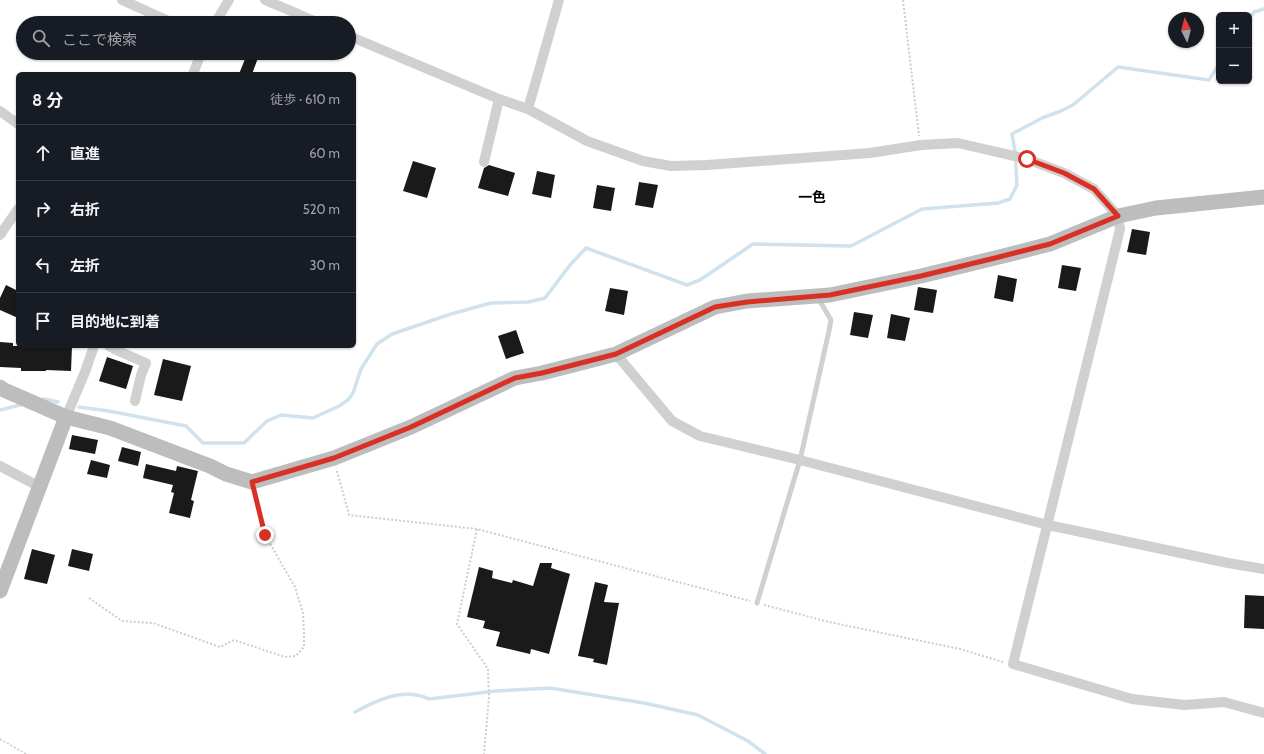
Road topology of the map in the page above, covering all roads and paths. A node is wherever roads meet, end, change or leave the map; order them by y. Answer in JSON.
{"nodes":[{"id":1,"x":122,"y":0,"type":"edge"},
{"id":2,"x":229,"y":0,"type":"edge"},
{"id":3,"x":264,"y":0,"type":"edge"},
{"id":4,"x":559,"y":0,"type":"edge"},
{"id":5,"x":903,"y":0,"type":"edge"},
{"id":6,"x":158,"y":16,"type":"edge"},
{"id":7,"x":219,"y":16,"type":"edge"},
{"id":8,"x":302,"y":16,"type":"edge"},
{"id":9,"x":356,"y":39,"type":"edge"},
{"id":10,"x":198,"y":60,"type":"edge"},
{"id":11,"x":194,"y":72,"type":"edge"},
{"id":12,"x":499,"y":99,"type":"junction"},
{"id":13,"x":528,"y":109,"type":"junction"},
{"id":14,"x":0,"y":111,"type":"edge"},
{"id":15,"x":16,"y":123,"type":"edge"},
{"id":16,"x":920,"y":145,"type":"junction"},
{"id":17,"x":484,"y":162,"type":"dead end"},
{"id":18,"x":1264,"y":197,"type":"edge"},
{"id":19,"x":16,"y":213,"type":"edge"},
{"id":20,"x":1118,"y":216,"type":"junction"},
{"id":21,"x":0,"y":235,"type":"edge"},
{"id":22,"x":817,"y":296,"type":"junction"},
{"id":23,"x":93,"y":348,"type":"edge"},
{"id":24,"x":112,"y":348,"type":"edge"},
{"id":25,"x":616,"y":354,"type":"junction"},
{"id":26,"x":0,"y":387,"type":"edge"},
{"id":27,"x":135,"y":401,"type":"dead end"},
{"id":28,"x":66,"y":417,"type":"junction"},
{"id":29,"x":334,"y":458,"type":"junction"},
{"id":30,"x":800,"y":460,"type":"junction"},
{"id":31,"x":0,"y":466,"type":"edge"},
{"id":32,"x":252,"y":482,"type":"junction"},
{"id":33,"x":40,"y":487,"type":"junction"},
{"id":34,"x":1048,"y":525,"type":"junction"},
{"id":35,"x":477,"y":529,"type":"junction"},
{"id":36,"x":1264,"y":569,"type":"edge"},
{"id":37,"x":0,"y":591,"type":"edge"},
{"id":38,"x":89,"y":598,"type":"dead end"},
{"id":39,"x":757,"y":603,"type":"junction"},
{"id":40,"x":1013,"y":664,"type":"junction"},
{"id":41,"x":1264,"y":713,"type":"edge"},
{"id":42,"x":0,"y":739,"type":"edge"},
{"id":43,"x":26,"y":754,"type":"edge"},
{"id":44,"x":484,"y":754,"type":"edge"}],
"edges":[{"from":1,"to":6,"type":"street"},
{"from":2,"to":7,"type":"street"},
{"from":3,"to":8,"type":"street"},
{"from":4,"to":13,"type":"street"},
{"from":5,"to":16,"type":"path"},
{"from":9,"to":12,"type":"street"},
{"from":10,"to":11,"type":"street"},
{"from":12,"to":13,"type":"street"},
{"from":12,"to":17,"type":"street"},
{"from":13,"to":16,"type":"street"},
{"from":14,"to":15,"type":"street"},
{"from":16,"to":20,"type":"street"},
{"from":18,"to":20,"type":"street"},
{"from":19,"to":21,"type":"street"},
{"from":20,"to":22,"type":"street"},
{"from":20,"to":34,"type":"street"},
{"from":22,"to":25,"type":"street"},
{"from":22,"to":30,"type":"lane"},
{"from":23,"to":28,"type":"street"},
{"from":24,"to":27,"type":"street"},
{"from":25,"to":29,"type":"street"},
{"from":25,"to":30,"type":"street"},
{"from":26,"to":28,"type":"street"},
{"from":28,"to":32,"type":"street"},
{"from":28,"to":33,"type":"street"},
{"from":29,"to":32,"type":"street"},
{"from":29,"to":35,"type":"path"},
{"from":30,"to":34,"type":"street"},
{"from":30,"to":39,"type":"lane"},
{"from":31,"to":33,"type":"street"},
{"from":32,"to":38,"type":"path"},
{"from":33,"to":37,"type":"street"},
{"from":34,"to":36,"type":"street"},
{"from":34,"to":40,"type":"street"},
{"from":35,"to":39,"type":"path"},
{"from":35,"to":44,"type":"path"},
{"from":39,"to":40,"type":"path"},
{"from":40,"to":41,"type":"street"},
{"from":42,"to":43,"type":"path"}]}
